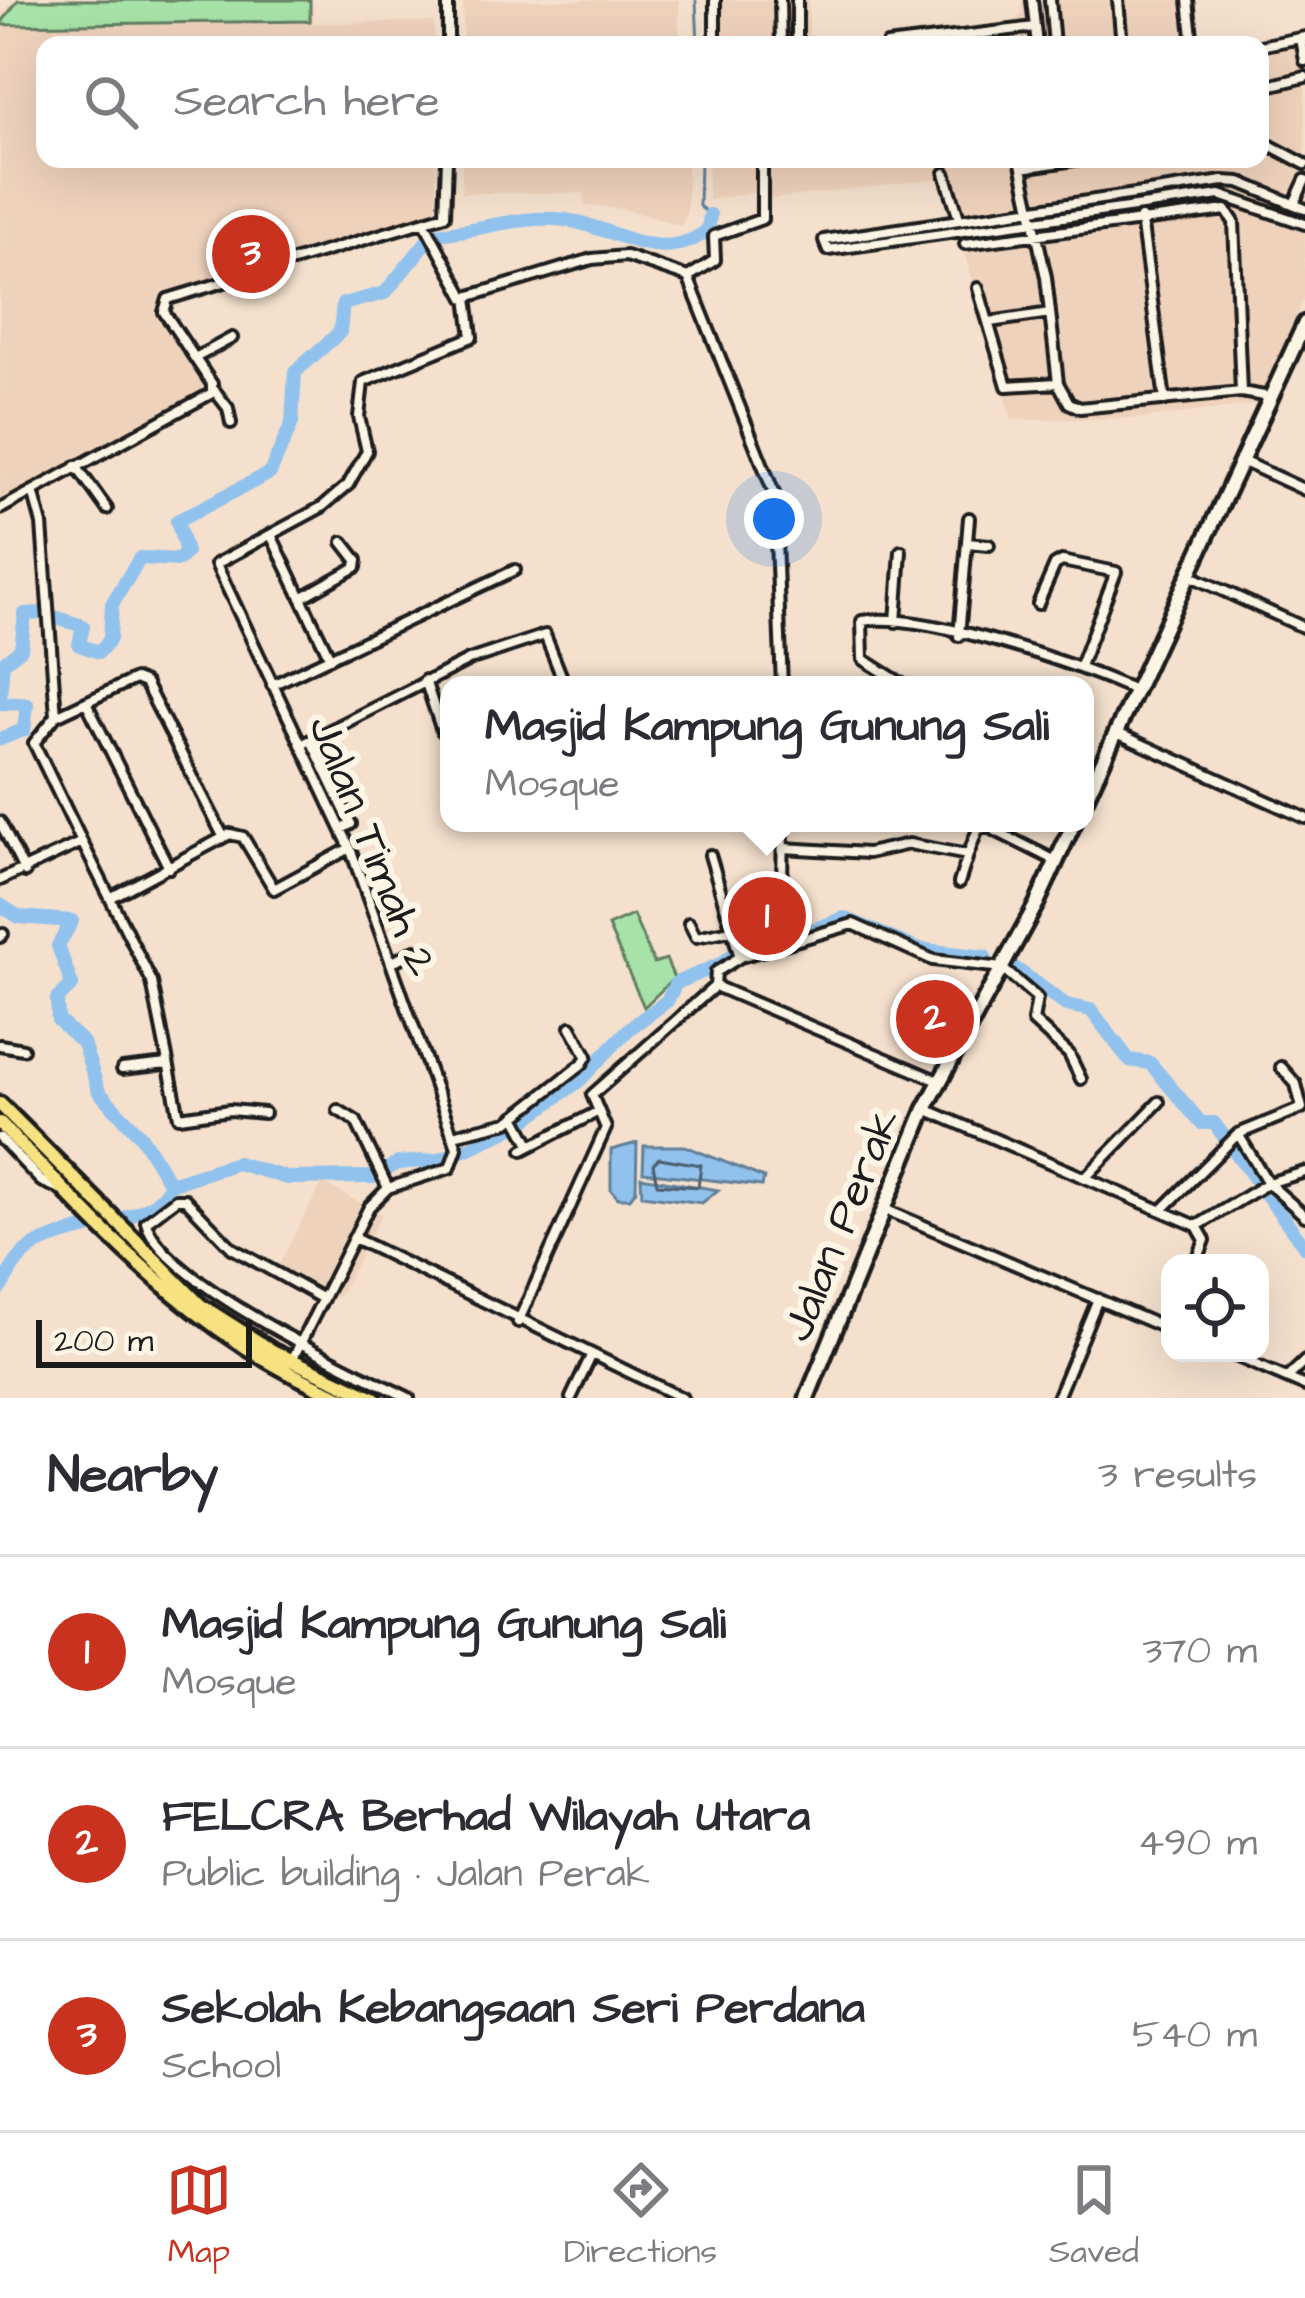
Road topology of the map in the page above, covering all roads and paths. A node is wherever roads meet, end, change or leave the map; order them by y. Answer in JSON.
{"nodes":[{"id":1,"x":448,"y":0,"type":"edge"},
{"id":2,"x":715,"y":0,"type":"edge"},
{"id":3,"x":780,"y":0,"type":"edge"},
{"id":4,"x":797,"y":0,"type":"edge"},
{"id":5,"x":1032,"y":0,"type":"edge"},
{"id":6,"x":1050,"y":0,"type":"edge"},
{"id":7,"x":1118,"y":0,"type":"edge"},
{"id":8,"x":1188,"y":0,"type":"edge"},
{"id":9,"x":1035,"y":27,"type":"junction"},
{"id":10,"x":448,"y":36,"type":"edge"},
{"id":11,"x":715,"y":36,"type":"edge"},
{"id":12,"x":781,"y":36,"type":"edge"},
{"id":13,"x":797,"y":36,"type":"edge"},
{"id":14,"x":960,"y":36,"type":"edge"},
{"id":15,"x":1034,"y":36,"type":"edge"},
{"id":16,"x":1053,"y":36,"type":"edge"},
{"id":17,"x":1121,"y":36,"type":"edge"},
{"id":18,"x":1192,"y":36,"type":"edge"},
{"id":19,"x":1303,"y":37,"type":"edge"},
{"id":20,"x":1269,"y":44,"type":"edge"},
{"id":21,"x":1305,"y":61,"type":"edge"},
{"id":22,"x":1305,"y":77,"type":"edge"},
{"id":23,"x":1269,"y":86,"type":"edge"},
{"id":24,"x":1269,"y":145,"type":"edge"},
{"id":25,"x":1305,"y":164,"type":"edge"},
{"id":26,"x":447,"y":168,"type":"edge"},
{"id":27,"x":763,"y":168,"type":"edge"},
{"id":28,"x":1022,"y":168,"type":"edge"},
{"id":29,"x":945,"y":173,"type":"dead end"},
{"id":30,"x":1237,"y":181,"type":"junction"},
{"id":31,"x":1305,"y":181,"type":"edge"},
{"id":32,"x":1232,"y":196,"type":"junction"},
{"id":33,"x":1294,"y":204,"type":"junction"},
{"id":34,"x":1139,"y":205,"type":"junction"},
{"id":35,"x":1029,"y":206,"type":"junction"},
{"id":36,"x":1305,"y":208,"type":"edge"},
{"id":37,"x":959,"y":218,"type":"junction"},
{"id":38,"x":1141,"y":219,"type":"junction"},
{"id":39,"x":1033,"y":221,"type":"junction"},
{"id":40,"x":1305,"y":224,"type":"edge"},
{"id":41,"x":426,"y":225,"type":"junction"},
{"id":42,"x":1036,"y":234,"type":"junction"},
{"id":43,"x":965,"y":244,"type":"dead end"},
{"id":44,"x":688,"y":277,"type":"junction"},
{"id":45,"x":978,"y":288,"type":"dead end"},
{"id":46,"x":465,"y":298,"type":"junction"},
{"id":47,"x":1050,"y":313,"type":"junction"},
{"id":48,"x":990,"y":322,"type":"junction"},
{"id":49,"x":1305,"y":323,"type":"edge"},
{"id":50,"x":232,"y":338,"type":"dead end"},
{"id":51,"x":1300,"y":348,"type":"edge"},
{"id":52,"x":194,"y":358,"type":"junction"},
{"id":53,"x":1058,"y":383,"type":"junction"},
{"id":54,"x":214,"y":390,"type":"junction"},
{"id":55,"x":1241,"y":392,"type":"junction"},
{"id":56,"x":1272,"y":397,"type":"junction"},
{"id":57,"x":1165,"y":400,"type":"junction"},
{"id":58,"x":231,"y":423,"type":"dead end"},
{"id":59,"x":1242,"y":461,"type":"junction"},
{"id":60,"x":76,"y":466,"type":"junction"},
{"id":61,"x":33,"y":490,"type":"junction"},
{"id":62,"x":1305,"y":490,"type":"edge"},
{"id":63,"x":107,"y":508,"type":"dead end"},
{"id":64,"x":0,"y":509,"type":"edge"},
{"id":65,"x":969,"y":518,"type":"dead end"},
{"id":66,"x":271,"y":535,"type":"junction"},
{"id":67,"x":343,"y":542,"type":"dead end"},
{"id":68,"x":967,"y":543,"type":"junction"},
{"id":69,"x":989,"y":545,"type":"dead end"},
{"id":70,"x":901,"y":551,"type":"dead end"},
{"id":71,"x":514,"y":570,"type":"dead end"},
{"id":72,"x":1192,"y":576,"type":"junction"},
{"id":73,"x":302,"y":598,"type":"junction"},
{"id":74,"x":1038,"y":604,"type":"dead end"},
{"id":75,"x":896,"y":622,"type":"junction"},
{"id":76,"x":1305,"y":628,"type":"edge"},
{"id":77,"x":959,"y":636,"type":"junction"},
{"id":78,"x":330,"y":658,"type":"junction"},
{"id":79,"x":1080,"y":666,"type":"junction"},
{"id":80,"x":561,"y":676,"type":"edge"},
{"id":81,"x":782,"y":676,"type":"edge"},
{"id":82,"x":887,"y":676,"type":"edge"},
{"id":83,"x":425,"y":680,"type":"junction"},
{"id":84,"x":272,"y":685,"type":"junction"},
{"id":85,"x":1137,"y":691,"type":"junction"},
{"id":86,"x":86,"y":702,"type":"junction"},
{"id":87,"x":56,"y":716,"type":"junction"},
{"id":88,"x":440,"y":724,"type":"edge"},
{"id":89,"x":1117,"y":733,"type":"junction"},
{"id":90,"x":306,"y":742,"type":"junction"},
{"id":91,"x":1094,"y":781,"type":"edge"},
{"id":92,"x":1305,"y":818,"type":"edge"},
{"id":93,"x":0,"y":822,"type":"edge"},
{"id":94,"x":783,"y":832,"type":"edge"},
{"id":95,"x":977,"y":832,"type":"edge"},
{"id":96,"x":998,"y":832,"type":"edge"},
{"id":97,"x":1070,"y":832,"type":"edge"},
{"id":98,"x":223,"y":836,"type":"junction"},
{"id":99,"x":82,"y":842,"type":"junction"},
{"id":100,"x":350,"y":848,"type":"junction"},
{"id":101,"x":783,"y":848,"type":"junction"},
{"id":102,"x":710,"y":855,"type":"dead end"},
{"id":103,"x":968,"y":855,"type":"junction"},
{"id":104,"x":1056,"y":861,"type":"junction"},
{"id":105,"x":169,"y":868,"type":"junction"},
{"id":106,"x":25,"y":872,"type":"junction"},
{"id":107,"x":0,"y":880,"type":"edge"},
{"id":108,"x":959,"y":883,"type":"dead end"},
{"id":109,"x":110,"y":898,"type":"junction"},
{"id":110,"x":689,"y":923,"type":"dead end"},
{"id":111,"x":731,"y":930,"type":"junction"},
{"id":112,"x":781,"y":939,"type":"junction"},
{"id":113,"x":422,"y":953,"type":"dead end"},
{"id":114,"x":739,"y":956,"type":"junction"},
{"id":115,"x":391,"y":963,"type":"junction"},
{"id":116,"x":1002,"y":968,"type":"junction"},
{"id":117,"x":714,"y":982,"type":"junction"},
{"id":118,"x":571,"y":1027,"type":"dead end"},
{"id":119,"x":0,"y":1045,"type":"edge"},
{"id":120,"x":23,"y":1049,"type":"dead end"},
{"id":121,"x":167,"y":1064,"type":"junction"},
{"id":122,"x":1281,"y":1067,"type":"dead end"},
{"id":123,"x":122,"y":1070,"type":"dead end"},
{"id":124,"x":1081,"y":1079,"type":"dead end"},
{"id":125,"x":939,"y":1081,"type":"junction"},
{"id":126,"x":1159,"y":1102,"type":"dead end"},
{"id":127,"x":0,"y":1104,"type":"edge"},
{"id":128,"x":925,"y":1109,"type":"junction"},
{"id":129,"x":338,"y":1110,"type":"dead end"},
{"id":130,"x":598,"y":1112,"type":"junction"},
{"id":131,"x":264,"y":1113,"type":"dead end"},
{"id":132,"x":517,"y":1120,"type":"junction"},
{"id":133,"x":0,"y":1123,"type":"edge"},
{"id":134,"x":453,"y":1136,"type":"junction"},
{"id":135,"x":0,"y":1138,"type":"edge"},
{"id":136,"x":1232,"y":1139,"type":"junction"},
{"id":137,"x":1305,"y":1172,"type":"edge"},
{"id":138,"x":1086,"y":1177,"type":"junction"},
{"id":139,"x":388,"y":1188,"type":"junction"},
{"id":140,"x":1262,"y":1188,"type":"junction"},
{"id":141,"x":62,"y":1189,"type":"junction"},
{"id":142,"x":884,"y":1209,"type":"junction"},
{"id":143,"x":1163,"y":1209,"type":"junction"},
{"id":144,"x":1305,"y":1216,"type":"edge"},
{"id":145,"x":1197,"y":1226,"type":"junction"},
{"id":146,"x":354,"y":1238,"type":"junction"},
{"id":147,"x":1200,"y":1254,"type":"edge"},
{"id":148,"x":210,"y":1289,"type":"junction"},
{"id":149,"x":323,"y":1299,"type":"junction"},
{"id":150,"x":1098,"y":1299,"type":"junction"},
{"id":151,"x":200,"y":1305,"type":"junction"},
{"id":152,"x":518,"y":1322,"type":"junction"},
{"id":153,"x":1161,"y":1325,"type":"edge"},
{"id":154,"x":302,"y":1341,"type":"junction"},
{"id":155,"x":591,"y":1356,"type":"junction"},
{"id":156,"x":1305,"y":1360,"type":"edge"},
{"id":157,"x":292,"y":1361,"type":"junction"},
{"id":158,"x":1250,"y":1362,"type":"edge"},
{"id":159,"x":1288,"y":1377,"type":"junction"},
{"id":160,"x":1305,"y":1385,"type":"edge"},
{"id":161,"x":337,"y":1396,"type":"edge"},
{"id":162,"x":365,"y":1397,"type":"edge"},
{"id":163,"x":409,"y":1398,"type":"edge"},
{"id":164,"x":571,"y":1398,"type":"edge"},
{"id":165,"x":682,"y":1398,"type":"edge"},
{"id":166,"x":807,"y":1398,"type":"edge"},
{"id":167,"x":1057,"y":1398,"type":"edge"}],
"edges":[{"from":1,"to":10,"type":"street"},
{"from":2,"to":11,"type":"street"},
{"from":3,"to":12,"type":"street"},
{"from":4,"to":13,"type":"street"},
{"from":5,"to":9,"type":"street"},
{"from":6,"to":16,"type":"street"},
{"from":7,"to":17,"type":"street"},
{"from":8,"to":18,"type":"street"},
{"from":9,"to":14,"type":"street"},
{"from":9,"to":15,"type":"street"},
{"from":19,"to":20,"type":"street"},
{"from":19,"to":21,"type":"street"},
{"from":22,"to":23,"type":"street"},
{"from":24,"to":25,"type":"street"},
{"from":26,"to":41,"type":"street"},
{"from":27,"to":44,"type":"street"},
{"from":28,"to":35,"type":"street"},
{"from":29,"to":37,"type":"street"},
{"from":30,"to":32,"type":"street"},
{"from":30,"to":33,"type":"street"},
{"from":30,"to":35,"type":"street"},
{"from":31,"to":33,"type":"street"},
{"from":32,"to":34,"type":"street"},
{"from":32,"to":40,"type":"street"},
{"from":33,"to":36,"type":"street"},
{"from":34,"to":38,"type":"street"},
{"from":34,"to":39,"type":"street"},
{"from":35,"to":37,"type":"street"},
{"from":35,"to":39,"type":"street"},
{"from":37,"to":39,"type":"street"},
{"from":38,"to":42,"type":"street"},
{"from":38,"to":55,"type":"street"},
{"from":38,"to":57,"type":"street"},
{"from":39,"to":42,"type":"street"},
{"from":41,"to":46,"type":"street"},
{"from":41,"to":52,"type":"street"},
{"from":42,"to":43,"type":"street"},
{"from":42,"to":47,"type":"street"},
{"from":44,"to":46,"type":"street"},
{"from":44,"to":81,"type":"street"},
{"from":45,"to":48,"type":"street"},
{"from":46,"to":66,"type":"street"},
{"from":47,"to":48,"type":"street"},
{"from":47,"to":53,"type":"street"},
{"from":48,"to":53,"type":"street"},
{"from":49,"to":51,"type":"street"},
{"from":50,"to":52,"type":"street"},
{"from":51,"to":56,"type":"street"},
{"from":52,"to":54,"type":"street"},
{"from":53,"to":57,"type":"street"},
{"from":54,"to":58,"type":"street"},
{"from":54,"to":60,"type":"street"},
{"from":55,"to":56,"type":"street"},
{"from":55,"to":57,"type":"street"},
{"from":56,"to":59,"type":"street"},
{"from":59,"to":62,"type":"street"},
{"from":59,"to":72,"type":"street"},
{"from":60,"to":61,"type":"street"},
{"from":60,"to":63,"type":"street"},
{"from":61,"to":64,"type":"street"},
{"from":61,"to":87,"type":"street"},
{"from":65,"to":68,"type":"street"},
{"from":66,"to":73,"type":"street"},
{"from":66,"to":84,"type":"street","name":"Jalan Timah 2"},
{"from":67,"to":73,"type":"street"},
{"from":68,"to":69,"type":"street"},
{"from":68,"to":77,"type":"street"},
{"from":70,"to":75,"type":"street"},
{"from":71,"to":78,"type":"street"},
{"from":72,"to":76,"type":"street"},
{"from":72,"to":85,"type":"street"},
{"from":73,"to":78,"type":"street"},
{"from":74,"to":79,"type":"street"},
{"from":75,"to":77,"type":"street"},
{"from":75,"to":82,"type":"street"},
{"from":77,"to":79,"type":"street"},
{"from":78,"to":84,"type":"street"},
{"from":79,"to":85,"type":"street"},
{"from":80,"to":83,"type":"street"},
{"from":83,"to":88,"type":"street"},
{"from":83,"to":90,"type":"street"},
{"from":84,"to":90,"type":"street","name":"Jalan Timah 2"},
{"from":85,"to":89,"type":"street"},
{"from":86,"to":87,"type":"street"},
{"from":86,"to":98,"type":"street"},
{"from":86,"to":105,"type":"street"},
{"from":87,"to":99,"type":"street"},
{"from":89,"to":91,"type":"street"},
{"from":89,"to":92,"type":"street"},
{"from":90,"to":100,"type":"street","name":"Jalan Timah 2"},
{"from":93,"to":106,"type":"street"},
{"from":94,"to":101,"type":"street"},
{"from":95,"to":103,"type":"street"},
{"from":96,"to":104,"type":"street"},
{"from":97,"to":104,"type":"street","name":"Jalan Perak"},
{"from":98,"to":100,"type":"street"},
{"from":98,"to":105,"type":"street"},
{"from":99,"to":106,"type":"street"},
{"from":99,"to":109,"type":"street"},
{"from":100,"to":115,"type":"street","name":"Jalan Timah 2"},
{"from":101,"to":103,"type":"street"},
{"from":101,"to":112,"type":"street"},
{"from":102,"to":111,"type":"street"},
{"from":103,"to":108,"type":"street"},
{"from":104,"to":116,"type":"street","name":"Jalan Perak"},
{"from":105,"to":109,"type":"street"},
{"from":106,"to":107,"type":"street"},
{"from":109,"to":121,"type":"street"},
{"from":110,"to":111,"type":"street"},
{"from":111,"to":114,"type":"street"},
{"from":112,"to":114,"type":"street"},
{"from":112,"to":116,"type":"street"},
{"from":113,"to":115,"type":"street"},
{"from":114,"to":117,"type":"street"},
{"from":115,"to":134,"type":"street","name":"Jalan Timah 2"},
{"from":116,"to":124,"type":"street"},
{"from":116,"to":125,"type":"street","name":"Jalan Perak"},
{"from":117,"to":125,"type":"street"},
{"from":117,"to":130,"type":"street"},
{"from":118,"to":132,"type":"street"},
{"from":119,"to":120,"type":"street"},
{"from":121,"to":123,"type":"street"},
{"from":121,"to":131,"type":"street"},
{"from":122,"to":136,"type":"street"},
{"from":125,"to":128,"type":"street","name":"Jalan Perak"},
{"from":126,"to":138,"type":"street"},
{"from":127,"to":151,"type":"main road"},
{"from":128,"to":138,"type":"street"},
{"from":128,"to":142,"type":"street","name":"Jalan Perak"},
{"from":129,"to":139,"type":"street"},
{"from":130,"to":132,"type":"street"},
{"from":130,"to":152,"type":"street"},
{"from":132,"to":134,"type":"street"},
{"from":133,"to":141,"type":"main road"},
{"from":134,"to":139,"type":"street","name":"Jalan Timah 2"},
{"from":135,"to":141,"type":"street"},
{"from":136,"to":140,"type":"street"},
{"from":136,"to":143,"type":"street"},
{"from":137,"to":140,"type":"street"},
{"from":138,"to":143,"type":"street"},
{"from":139,"to":146,"type":"street"},
{"from":140,"to":144,"type":"street"},
{"from":140,"to":145,"type":"street"},
{"from":141,"to":161,"type":"main road"},
{"from":142,"to":150,"type":"street"},
{"from":142,"to":166,"type":"street","name":"Jalan Perak"},
{"from":143,"to":145,"type":"street"},
{"from":145,"to":147,"type":"street"},
{"from":146,"to":149,"type":"street"},
{"from":146,"to":152,"type":"street"},
{"from":148,"to":149,"type":"street"},
{"from":148,"to":151,"type":"street"},
{"from":148,"to":154,"type":"street"},
{"from":149,"to":154,"type":"street"},
{"from":150,"to":153,"type":"street"},
{"from":150,"to":167,"type":"street"},
{"from":151,"to":157,"type":"main road"},
{"from":152,"to":155,"type":"street"},
{"from":154,"to":157,"type":"street"},
{"from":154,"to":163,"type":"street"},
{"from":155,"to":164,"type":"street"},
{"from":155,"to":165,"type":"street"},
{"from":156,"to":159,"type":"street"},
{"from":157,"to":162,"type":"main road"},
{"from":158,"to":159,"type":"street"},
{"from":159,"to":160,"type":"street"}]}
